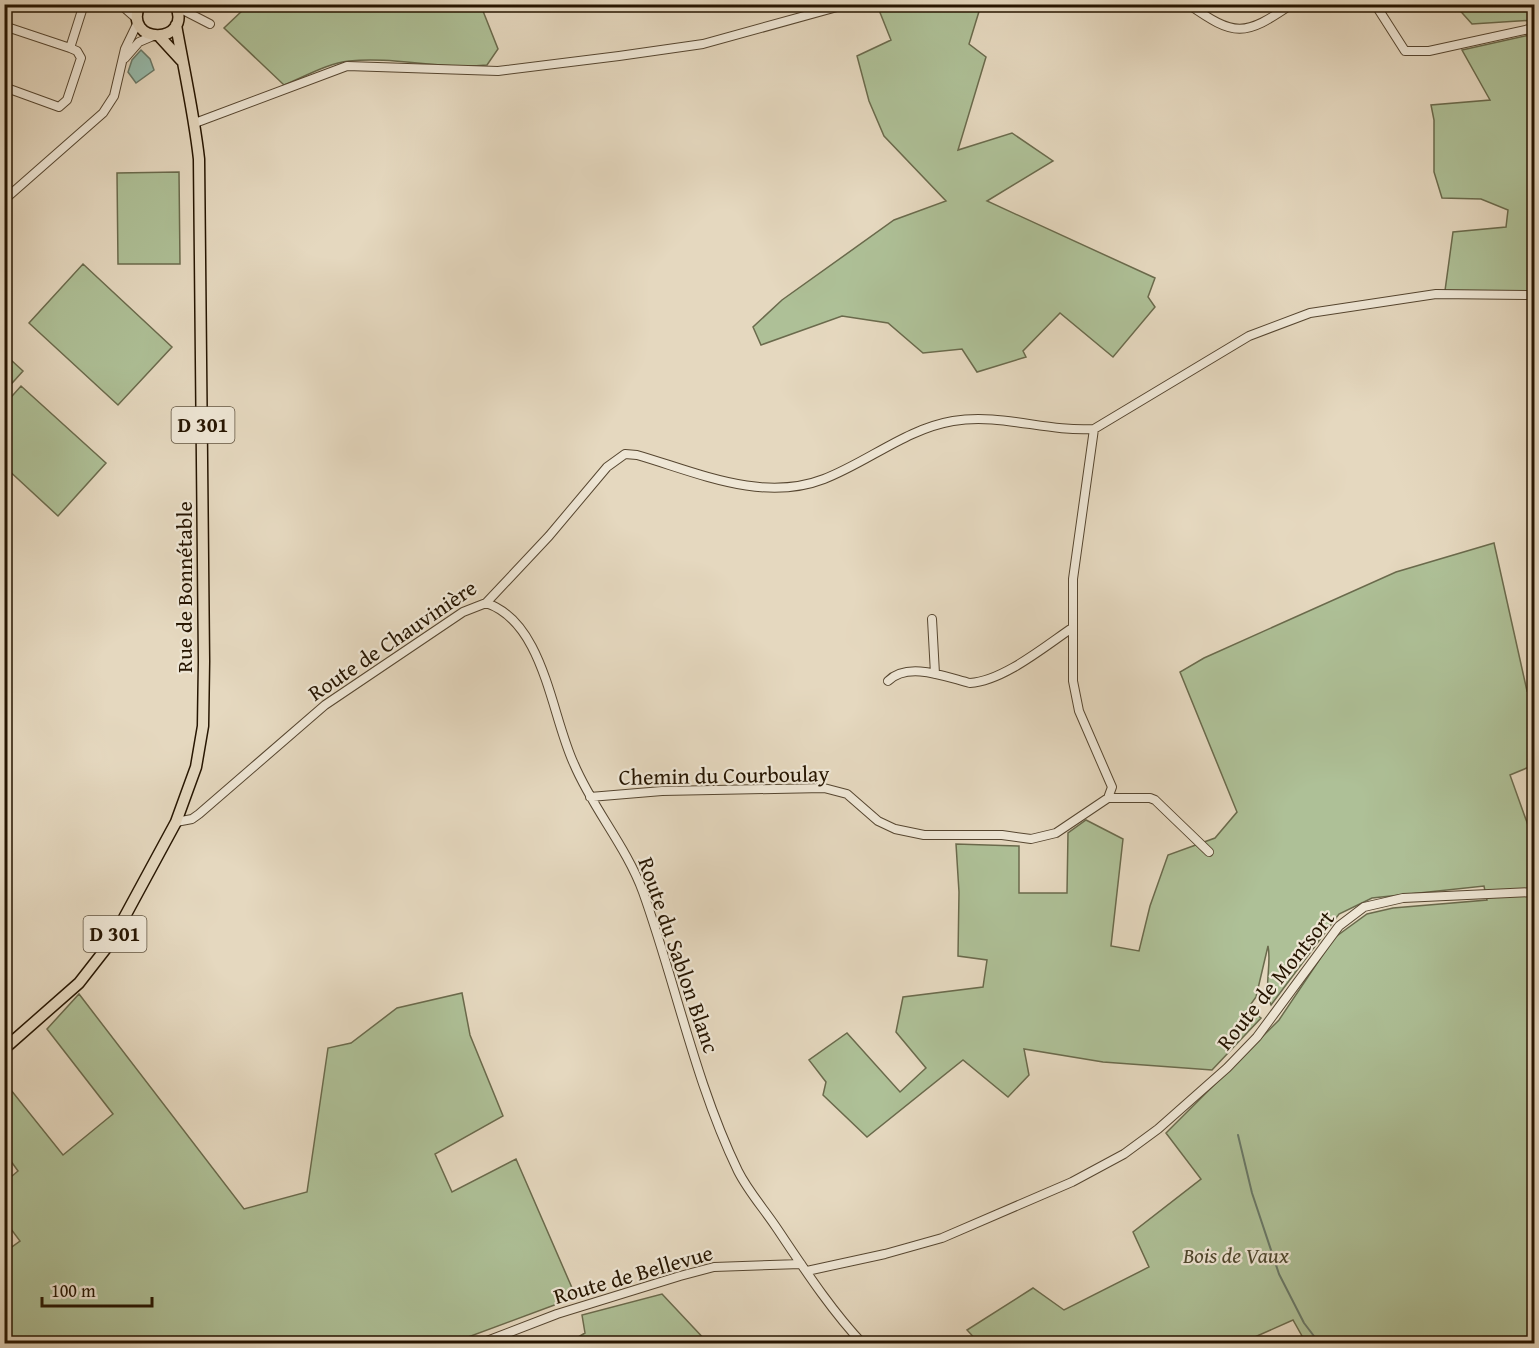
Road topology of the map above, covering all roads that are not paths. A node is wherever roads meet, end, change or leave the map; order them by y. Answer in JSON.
{"nodes":[{"id":1,"x":84,"y":4,"type":"edge"},
{"id":2,"x":120,"y":4,"type":"edge"},
{"id":3,"x":140,"y":4,"type":"edge"},
{"id":4,"x":848,"y":4,"type":"edge"},
{"id":5,"x":1188,"y":4,"type":"edge"},
{"id":6,"x":1292,"y":4,"type":"edge"},
{"id":7,"x":1375,"y":4,"type":"edge"},
{"id":8,"x":176,"y":6,"type":"edge"},
{"id":9,"x":197,"y":18,"type":"junction"},
{"id":10,"x":138,"y":20,"type":"junction"},
{"id":11,"x":177,"y":24,"type":"junction"},
{"id":12,"x":210,"y":24,"type":"dead end"},
{"id":13,"x":4,"y":26,"type":"edge"},
{"id":14,"x":1534,"y":28,"type":"edge"},
{"id":15,"x":156,"y":36,"type":"junction"},
{"id":16,"x":70,"y":48,"type":"junction"},
{"id":17,"x":181,"y":60,"type":"junction"},
{"id":18,"x":122,"y":63,"type":"junction"},
{"id":19,"x":4,"y":87,"type":"edge"},
{"id":20,"x":195,"y":123,"type":"junction"},
{"id":21,"x":4,"y":200,"type":"edge"},
{"id":22,"x":1534,"y":295,"type":"edge"},
{"id":23,"x":1094,"y":429,"type":"junction"},
{"id":24,"x":486,"y":603,"type":"junction"},
{"id":25,"x":932,"y":619,"type":"dead end"},
{"id":26,"x":1072,"y":628,"type":"junction"},
{"id":27,"x":935,"y":674,"type":"junction"},
{"id":28,"x":888,"y":681,"type":"dead end"},
{"id":29,"x":590,"y":797,"type":"junction"},
{"id":30,"x":1108,"y":798,"type":"junction"},
{"id":31,"x":176,"y":822,"type":"junction"},
{"id":32,"x":1209,"y":852,"type":"dead end"},
{"id":33,"x":1534,"y":892,"type":"edge"},
{"id":34,"x":4,"y":1049,"type":"edge"},
{"id":35,"x":804,"y":1267,"type":"junction"},
{"id":36,"x":479,"y":1344,"type":"edge"},
{"id":37,"x":863,"y":1344,"type":"edge"}],
"edges":[{"from":1,"to":16,"type":"street"},
{"from":2,"to":10,"type":"street"},
{"from":3,"to":10,"type":"main road"},
{"from":4,"to":20,"type":"street"},
{"from":5,"to":6,"type":"street"},
{"from":7,"to":14,"type":"street"},
{"from":8,"to":9,"type":"street"},
{"from":8,"to":11,"type":"main road","name":"Rue de Bonnétable"},
{"from":9,"to":11,"type":"street"},
{"from":9,"to":12,"type":"street"},
{"from":10,"to":15,"type":"main road","name":"Rue de Bonnétable"},
{"from":10,"to":18,"type":"street"},
{"from":11,"to":15,"type":"main road"},
{"from":11,"to":17,"type":"main road","name":"Rue de Bonnétable","number":"D 301"},
{"from":13,"to":16,"type":"street"},
{"from":15,"to":17,"type":"main road","name":"Rue de Bonnétable","number":"D 301"},
{"from":15,"to":18,"type":"street"},
{"from":16,"to":19,"type":"street"},
{"from":17,"to":20,"type":"main road","name":"Rue de Bonnétable","number":"D 301"},
{"from":18,"to":21,"type":"street"},
{"from":20,"to":31,"type":"main road","name":"Rue de Bonnétable","number":"D 301"},
{"from":22,"to":23,"type":"street"},
{"from":23,"to":24,"type":"street","name":"Route de Chauvinière"},
{"from":23,"to":26,"type":"street"},
{"from":24,"to":29,"type":"street","name":"Route du Sablon Blanc"},
{"from":24,"to":31,"type":"street","name":"Route de Chauvinière"},
{"from":25,"to":27,"type":"street"},
{"from":26,"to":27,"type":"street"},
{"from":26,"to":30,"type":"street"},
{"from":27,"to":28,"type":"street"},
{"from":29,"to":30,"type":"street","name":"Chemin du Courboulay"},
{"from":29,"to":35,"type":"street","name":"Route du Sablon Blanc"},
{"from":30,"to":32,"type":"street"},
{"from":31,"to":34,"type":"main road","name":"Rue de Bonnétable","number":"D 301"},
{"from":33,"to":35,"type":"street","name":"Route de Montsort"},
{"from":35,"to":36,"type":"street","name":"Route de Bellevue"},
{"from":35,"to":37,"type":"street","name":"Route du Sablon Blanc"}]}
